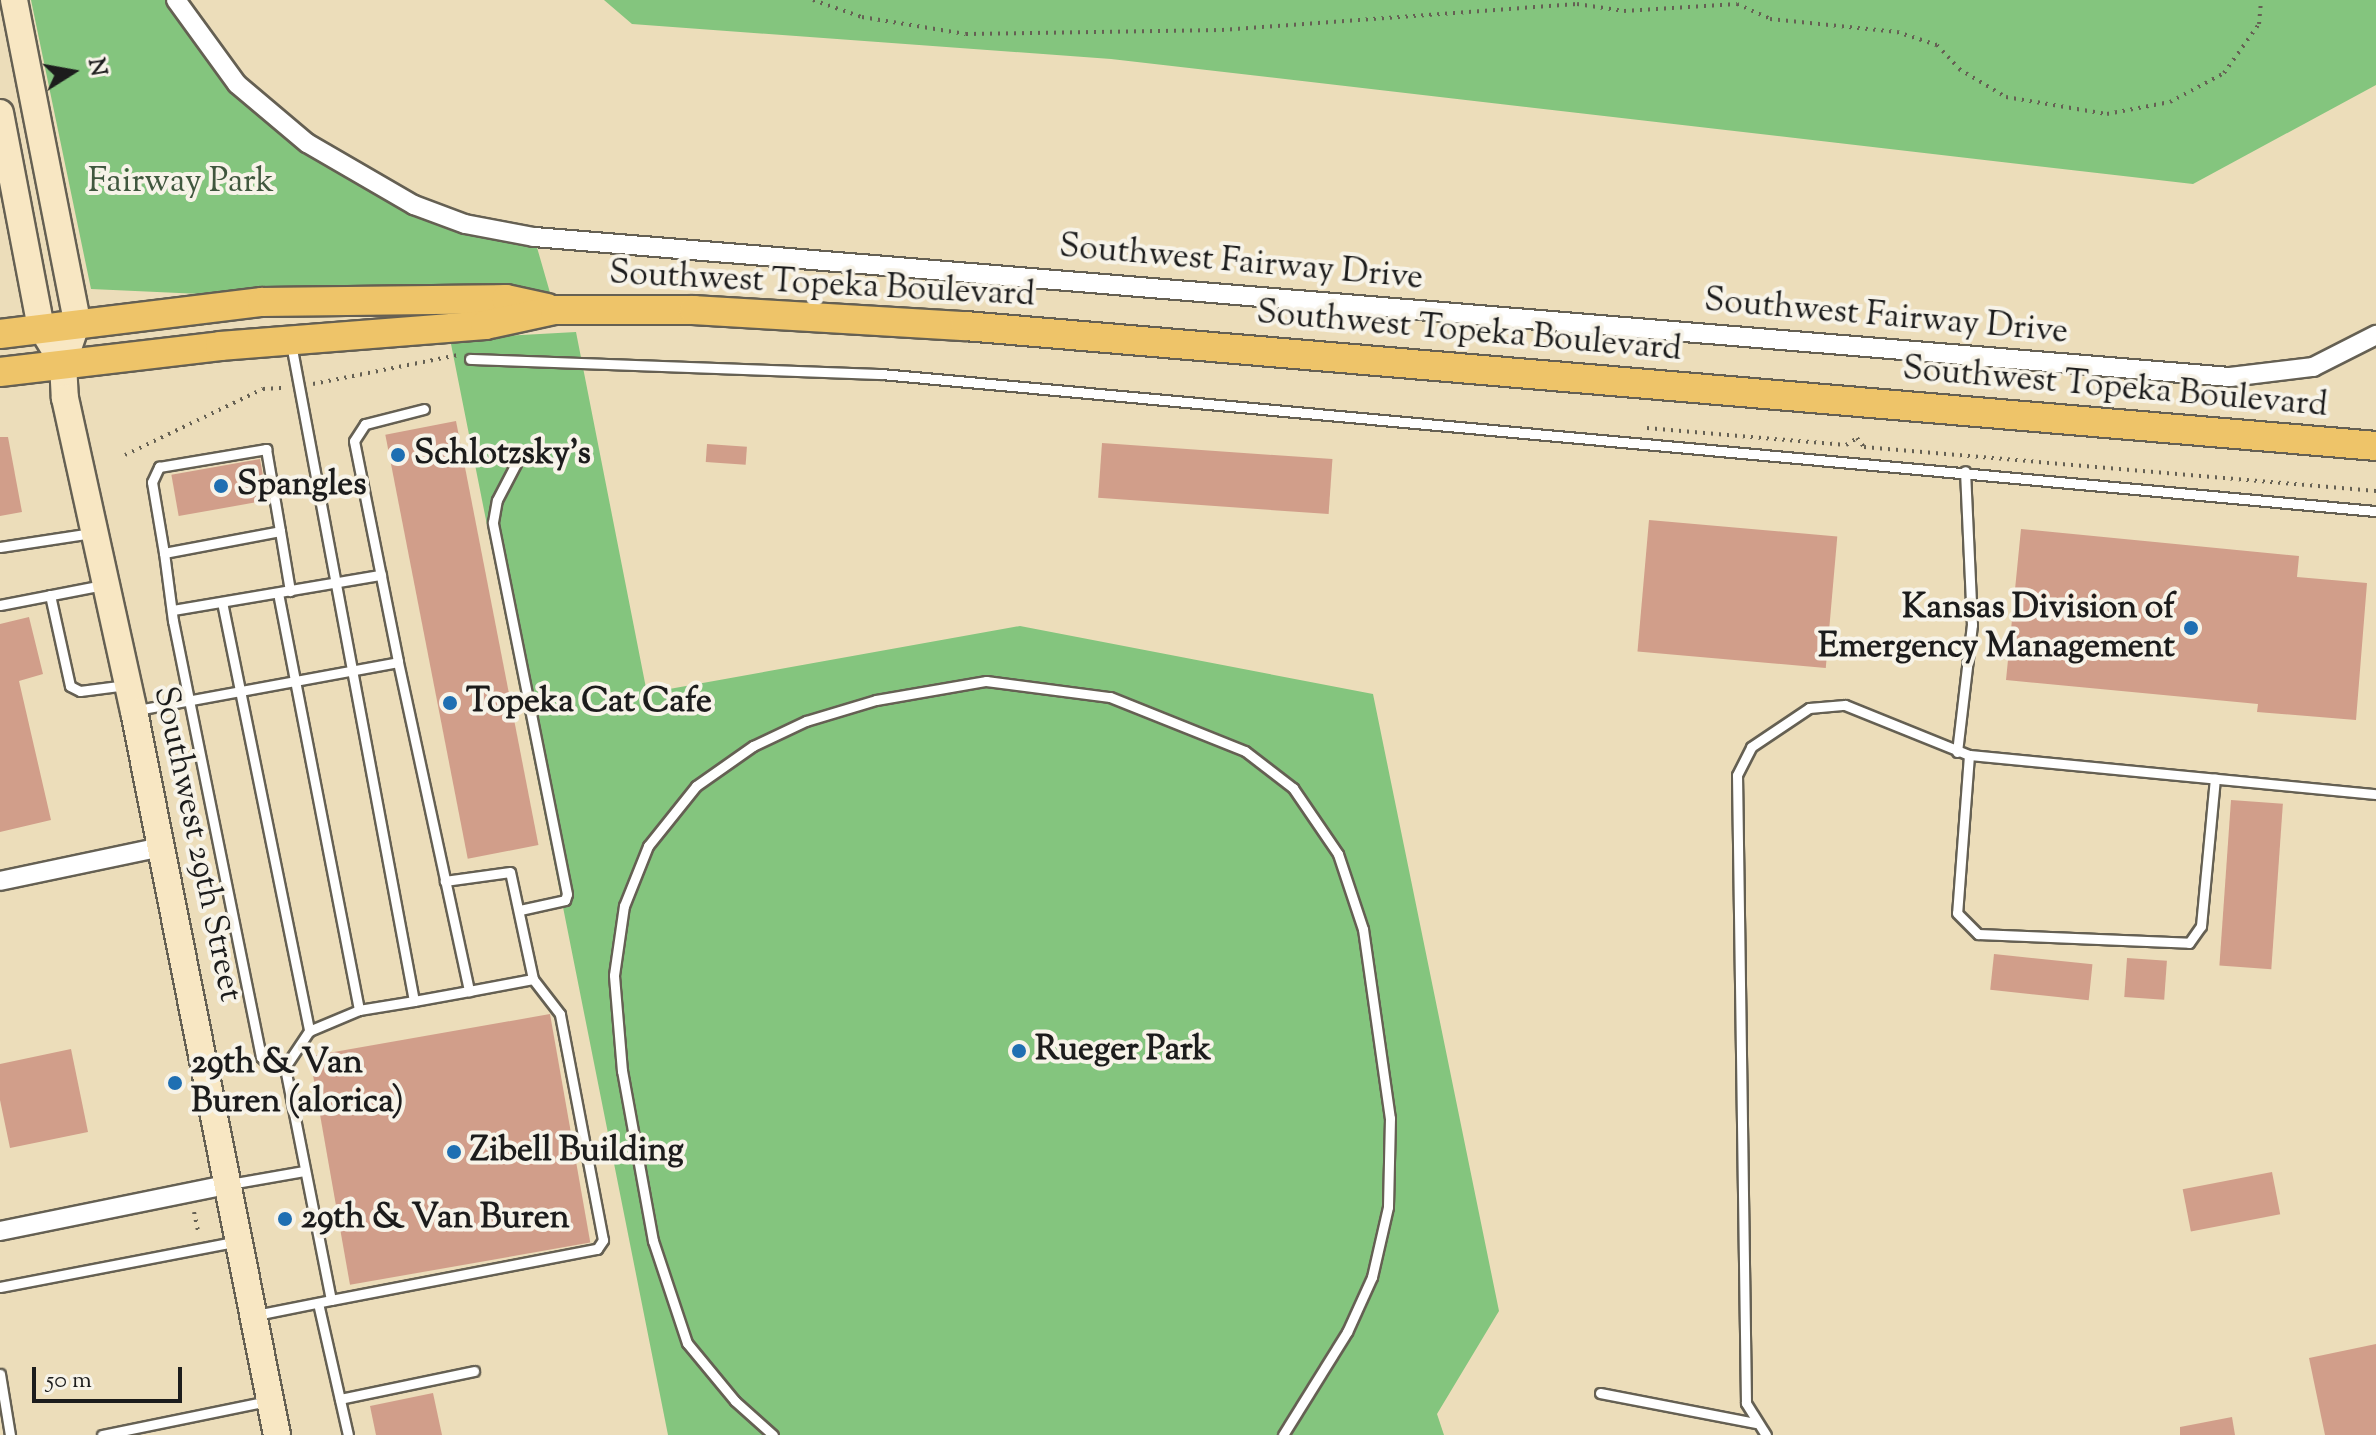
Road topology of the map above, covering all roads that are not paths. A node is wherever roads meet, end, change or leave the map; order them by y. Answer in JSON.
{"nodes":[{"id":1,"x":14,"y":0,"type":"edge"},
{"id":2,"x":176,"y":0,"type":"edge"},
{"id":3,"x":0,"y":113,"type":"edge"},
{"id":4,"x":8,"y":202,"type":"edge"},
{"id":5,"x":555,"y":310,"type":"junction"},
{"id":6,"x":77,"y":322,"type":"junction"},
{"id":7,"x":41,"y":327,"type":"junction"},
{"id":8,"x":0,"y":334,"type":"edge"},
{"id":9,"x":2376,"y":335,"type":"edge"},
{"id":10,"x":290,"y":339,"type":"junction"},
{"id":11,"x":470,"y":359,"type":"dead end"},
{"id":12,"x":63,"y":363,"type":"junction"},
{"id":13,"x":0,"y":372,"type":"edge"},
{"id":14,"x":424,"y":409,"type":"dead end"},
{"id":15,"x":2376,"y":446,"type":"edge"},
{"id":16,"x":520,"y":456,"type":"dead end"},
{"id":17,"x":1965,"y":471,"type":"junction"},
{"id":18,"x":2376,"y":511,"type":"edge"},
{"id":19,"x":280,"y":531,"type":"junction"},
{"id":20,"x":94,"y":533,"type":"junction"},
{"id":21,"x":0,"y":547,"type":"edge"},
{"id":22,"x":164,"y":553,"type":"junction"},
{"id":23,"x":381,"y":575,"type":"junction"},
{"id":24,"x":332,"y":583,"type":"junction"},
{"id":25,"x":106,"y":584,"type":"junction"},
{"id":26,"x":290,"y":591,"type":"junction"},
{"id":27,"x":278,"y":593,"type":"junction"},
{"id":28,"x":50,"y":595,"type":"junction"},
{"id":29,"x":222,"y":602,"type":"junction"},
{"id":30,"x":0,"y":605,"type":"edge"},
{"id":31,"x":173,"y":610,"type":"junction"},
{"id":32,"x":398,"y":662,"type":"junction"},
{"id":33,"x":349,"y":671,"type":"junction"},
{"id":34,"x":295,"y":682,"type":"junction"},
{"id":35,"x":128,"y":685,"type":"junction"},
{"id":36,"x":238,"y":692,"type":"junction"},
{"id":37,"x":188,"y":700,"type":"junction"},
{"id":38,"x":134,"y":711,"type":"junction"},
{"id":39,"x":1957,"y":752,"type":"junction"},
{"id":40,"x":1969,"y":755,"type":"junction"},
{"id":41,"x":2215,"y":779,"type":"junction"},
{"id":42,"x":2376,"y":794,"type":"edge"},
{"id":43,"x":161,"y":847,"type":"junction"},
{"id":44,"x":0,"y":881,"type":"edge"},
{"id":45,"x":445,"y":881,"type":"junction"},
{"id":46,"x":520,"y":910,"type":"junction"},
{"id":47,"x":533,"y":979,"type":"junction"},
{"id":48,"x":469,"y":991,"type":"junction"},
{"id":49,"x":414,"y":1001,"type":"junction"},
{"id":50,"x":359,"y":1010,"type":"junction"},
{"id":51,"x":309,"y":1031,"type":"junction"},
{"id":52,"x":285,"y":1067,"type":"junction"},
{"id":53,"x":304,"y":1171,"type":"junction"},
{"id":54,"x":230,"y":1184,"type":"junction"},
{"id":55,"x":0,"y":1231,"type":"edge"},
{"id":56,"x":241,"y":1241,"type":"junction"},
{"id":57,"x":0,"y":1287,"type":"edge"},
{"id":58,"x":331,"y":1300,"type":"junction"},
{"id":59,"x":318,"y":1303,"type":"junction"},
{"id":60,"x":256,"y":1315,"type":"junction"},
{"id":61,"x":474,"y":1371,"type":"dead end"},
{"id":62,"x":0,"y":1374,"type":"edge"},
{"id":63,"x":1600,"y":1393,"type":"dead end"},
{"id":64,"x":340,"y":1399,"type":"junction"},
{"id":65,"x":271,"y":1401,"type":"junction"},
{"id":66,"x":1756,"y":1423,"type":"junction"},
{"id":67,"x":10,"y":1435,"type":"edge"},
{"id":68,"x":102,"y":1435,"type":"edge"},
{"id":69,"x":277,"y":1435,"type":"edge"},
{"id":70,"x":348,"y":1435,"type":"edge"},
{"id":71,"x":773,"y":1435,"type":"edge"},
{"id":72,"x":1283,"y":1435,"type":"edge"},
{"id":73,"x":1766,"y":1435,"type":"edge"}],
"edges":[{"from":1,"to":6,"type":"main road","name":"Southwest 29th Street"},
{"from":2,"to":9,"type":"street","name":"Southwest Fairway Drive"},
{"from":3,"to":4,"type":"main road","name":"Southwest 29th Street"},
{"from":4,"to":7,"type":"main road","name":"Southwest 29th Street"},
{"from":5,"to":6,"type":"main road","name":"Southwest Topeka Boulevard"},
{"from":5,"to":10,"type":"main road","name":"Southwest Topeka Boulevard"},
{"from":5,"to":15,"type":"main road","name":"Southwest Topeka Boulevard"},
{"from":6,"to":7,"type":"main road","name":"Southwest Topeka Boulevard"},
{"from":6,"to":12,"type":"main road","name":"Southwest 29th Street"},
{"from":7,"to":8,"type":"main road","name":"Southwest Topeka Boulevard"},
{"from":7,"to":12,"type":"main road","name":"Southwest 29th Street"},
{"from":10,"to":12,"type":"main road","name":"Southwest Topeka Boulevard"},
{"from":10,"to":24,"type":"lane"},
{"from":11,"to":17,"type":"lane"},
{"from":12,"to":13,"type":"main road","name":"Southwest Topeka Boulevard"},
{"from":12,"to":20,"type":"main road","name":"Southwest 29th Street"},
{"from":14,"to":23,"type":"lane"},
{"from":16,"to":46,"type":"lane"},
{"from":17,"to":18,"type":"lane"},
{"from":17,"to":39,"type":"lane"},
{"from":19,"to":22,"type":"lane"},
{"from":19,"to":22,"type":"lane"},
{"from":19,"to":26,"type":"lane"},
{"from":20,"to":21,"type":"lane"},
{"from":20,"to":25,"type":"main road","name":"Southwest 29th Street"},
{"from":22,"to":31,"type":"lane"},
{"from":23,"to":24,"type":"lane"},
{"from":23,"to":32,"type":"lane"},
{"from":24,"to":26,"type":"lane"},
{"from":24,"to":33,"type":"lane"},
{"from":25,"to":28,"type":"lane"},
{"from":25,"to":35,"type":"main road","name":"Southwest 29th Street"},
{"from":26,"to":27,"type":"lane"},
{"from":27,"to":29,"type":"lane"},
{"from":27,"to":34,"type":"lane"},
{"from":28,"to":30,"type":"lane"},
{"from":28,"to":35,"type":"lane"},
{"from":29,"to":31,"type":"lane"},
{"from":29,"to":36,"type":"lane"},
{"from":31,"to":37,"type":"lane"},
{"from":32,"to":33,"type":"lane"},
{"from":32,"to":45,"type":"lane"},
{"from":33,"to":34,"type":"lane"},
{"from":33,"to":49,"type":"lane"},
{"from":34,"to":36,"type":"lane"},
{"from":34,"to":50,"type":"lane"},
{"from":35,"to":38,"type":"main road","name":"Southwest 29th Street"},
{"from":36,"to":37,"type":"lane"},
{"from":36,"to":51,"type":"lane"},
{"from":37,"to":38,"type":"lane"},
{"from":37,"to":52,"type":"lane"},
{"from":38,"to":43,"type":"main road","name":"Southwest 29th Street"},
{"from":39,"to":40,"type":"lane"},
{"from":39,"to":66,"type":"lane"},
{"from":40,"to":41,"type":"lane"},
{"from":40,"to":41,"type":"lane"},
{"from":41,"to":42,"type":"lane"},
{"from":43,"to":44,"type":"street"},
{"from":43,"to":54,"type":"main road","name":"Southwest 29th Street"},
{"from":45,"to":46,"type":"lane"},
{"from":45,"to":48,"type":"lane"},
{"from":46,"to":47,"type":"lane"},
{"from":47,"to":48,"type":"lane"},
{"from":47,"to":58,"type":"lane"},
{"from":48,"to":49,"type":"lane"},
{"from":49,"to":50,"type":"lane"},
{"from":50,"to":51,"type":"lane"},
{"from":51,"to":52,"type":"lane"},
{"from":52,"to":53,"type":"lane"},
{"from":53,"to":54,"type":"lane"},
{"from":53,"to":58,"type":"lane"},
{"from":54,"to":55,"type":"street"},
{"from":54,"to":56,"type":"main road","name":"Southwest 29th Street"},
{"from":56,"to":57,"type":"lane"},
{"from":56,"to":60,"type":"main road","name":"Southwest 29th Street"},
{"from":58,"to":59,"type":"lane"},
{"from":59,"to":60,"type":"lane"},
{"from":59,"to":64,"type":"lane"},
{"from":60,"to":65,"type":"main road","name":"Southwest 29th Street"},
{"from":61,"to":64,"type":"lane"},
{"from":62,"to":67,"type":"lane"},
{"from":63,"to":66,"type":"lane"},
{"from":64,"to":70,"type":"lane"},
{"from":65,"to":68,"type":"lane"},
{"from":65,"to":69,"type":"main road","name":"Southwest 29th Street"},
{"from":66,"to":73,"type":"lane"},
{"from":71,"to":72,"type":"lane"}]}
